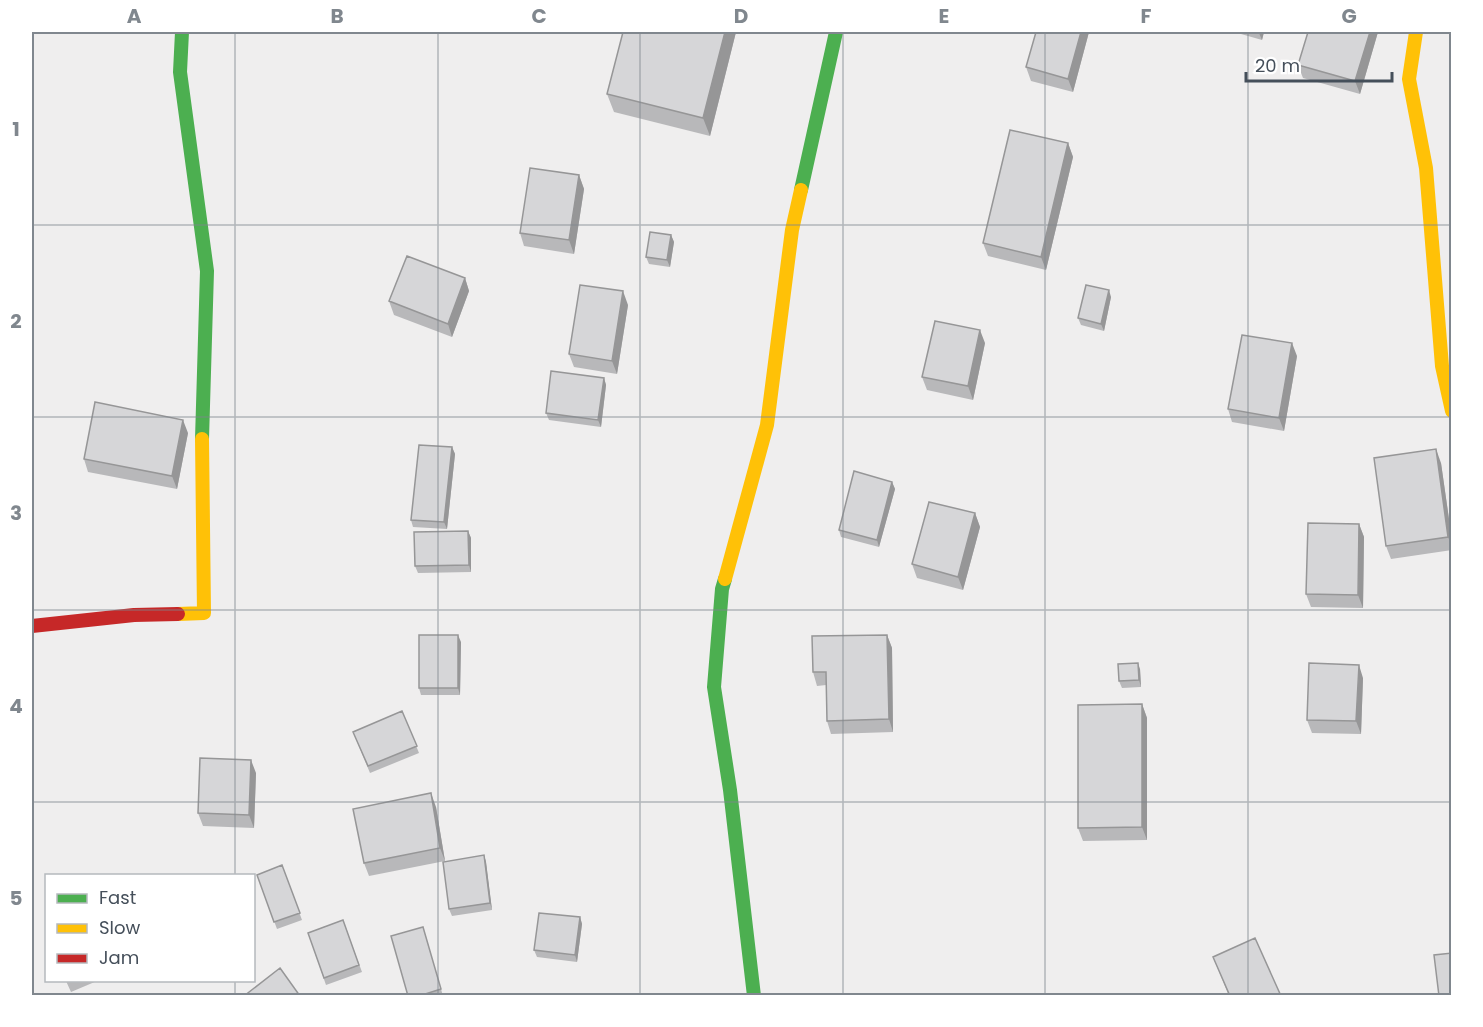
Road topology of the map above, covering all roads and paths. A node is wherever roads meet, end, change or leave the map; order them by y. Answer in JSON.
{"nodes":[{"id":1,"x":182,"y":32,"type":"edge"},
{"id":2,"x":836,"y":32,"type":"edge"},
{"id":3,"x":1416,"y":32,"type":"edge"},
{"id":4,"x":1452,"y":411,"type":"edge"},
{"id":5,"x":32,"y":626,"type":"edge"},
{"id":6,"x":754,"y":996,"type":"edge"}],
"edges":[{"from":1,"to":5,"type":"street"},
{"from":2,"to":6,"type":"street"},
{"from":3,"to":4,"type":"street"}]}
